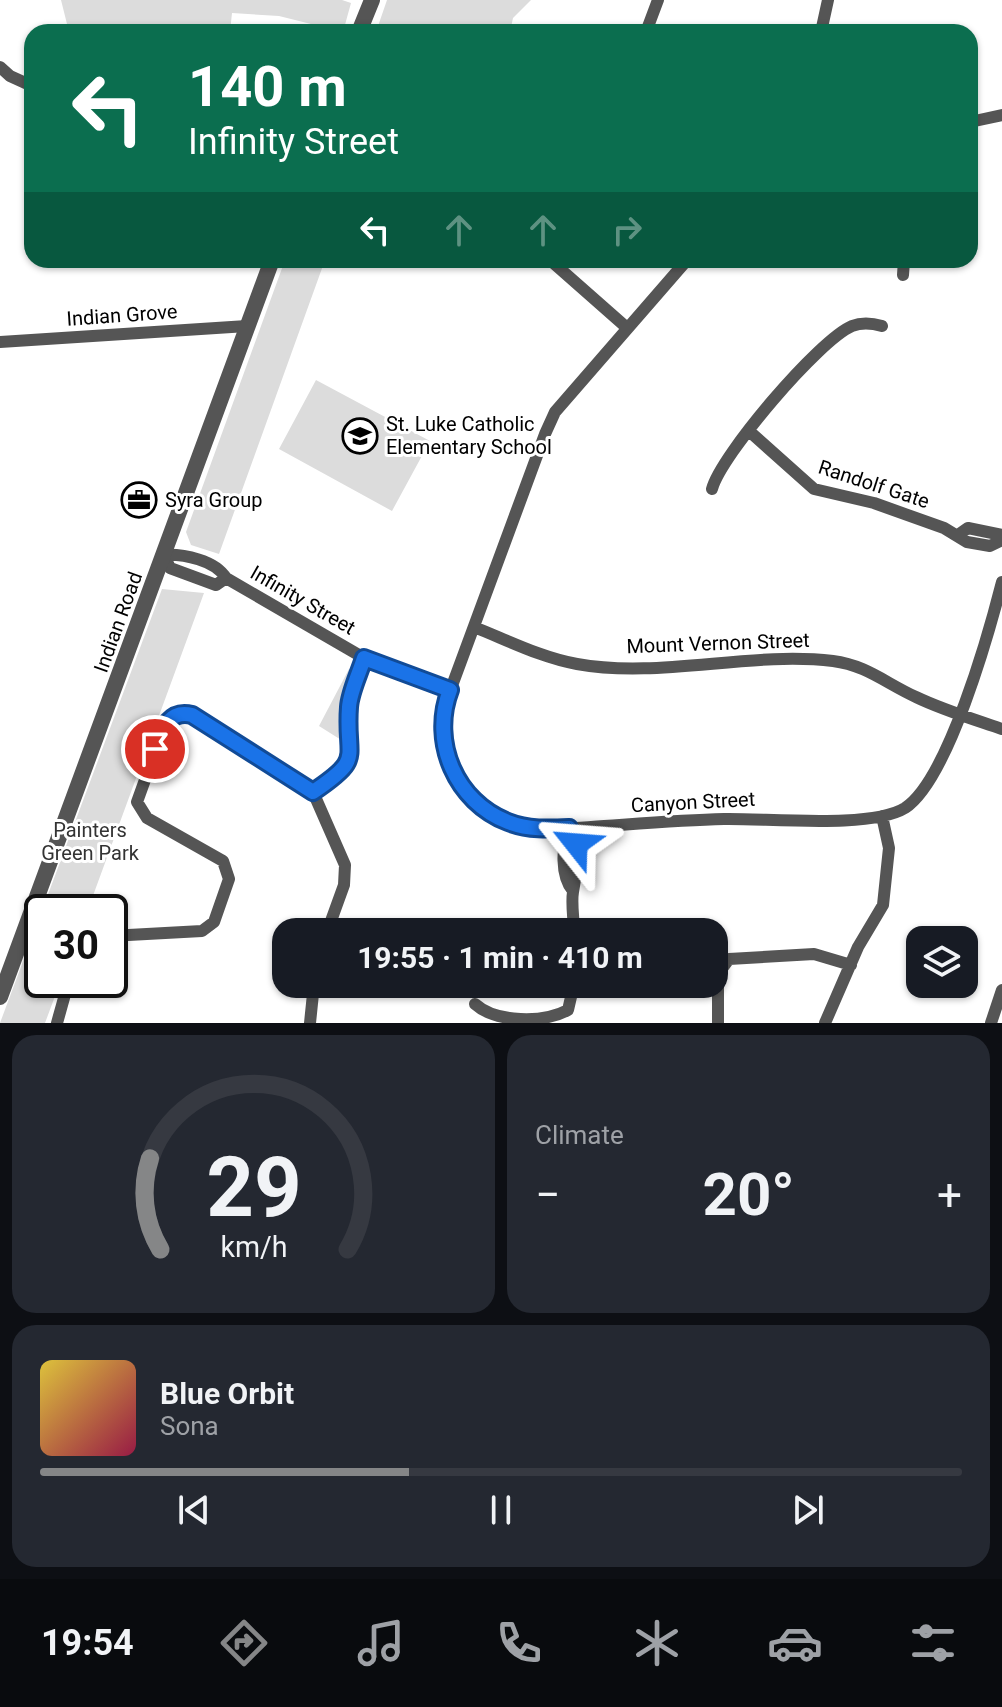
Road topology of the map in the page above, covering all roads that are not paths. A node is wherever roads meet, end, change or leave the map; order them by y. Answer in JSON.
{"nodes":[{"id":1,"x":372,"y":0,"type":"edge"},
{"id":2,"x":658,"y":0,"type":"edge"},
{"id":3,"x":828,"y":0,"type":"edge"},
{"id":4,"x":362,"y":24,"type":"edge"},
{"id":5,"x":649,"y":24,"type":"edge"},
{"id":6,"x":823,"y":24,"type":"edge"},
{"id":7,"x":0,"y":67,"type":"edge"},
{"id":8,"x":24,"y":82,"type":"edge"},
{"id":9,"x":1002,"y":115,"type":"edge"},
{"id":10,"x":978,"y":120,"type":"edge"},
{"id":11,"x":269,"y":268,"type":"edge"},
{"id":12,"x":559,"y":268,"type":"edge"},
{"id":13,"x":680,"y":268,"type":"edge"},
{"id":14,"x":903,"y":268,"type":"edge"},
{"id":15,"x":903,"y":275,"type":"dead end"},
{"id":16,"x":247,"y":326,"type":"junction"},
{"id":17,"x":882,"y":326,"type":"dead end"},
{"id":18,"x":626,"y":327,"type":"junction"},
{"id":19,"x":0,"y":342,"type":"edge"},
{"id":20,"x":749,"y":431,"type":"junction"},
{"id":21,"x":712,"y":489,"type":"dead end"},
{"id":22,"x":1002,"y":537,"type":"edge"},
{"id":23,"x":164,"y":555,"type":"junction"},
{"id":24,"x":1002,"y":582,"type":"edge"},
{"id":25,"x":474,"y":627,"type":"junction"},
{"id":26,"x":364,"y":658,"type":"junction"},
{"id":27,"x":450,"y":690,"type":"junction"},
{"id":28,"x":959,"y":714,"type":"junction"},
{"id":29,"x":1002,"y":729,"type":"edge"},
{"id":30,"x":313,"y":792,"type":"junction"},
{"id":31,"x":882,"y":816,"type":"junction"},
{"id":32,"x":569,"y":828,"type":"junction"},
{"id":33,"x":332,"y":918,"type":"edge"},
{"id":34,"x":574,"y":918,"type":"edge"},
{"id":35,"x":128,"y":935,"type":"edge"},
{"id":36,"x":851,"y":965,"type":"junction"},
{"id":37,"x":1002,"y":990,"type":"edge"},
{"id":38,"x":0,"y":997,"type":"edge"},
{"id":39,"x":64,"y":998,"type":"edge"},
{"id":40,"x":313,"y":998,"type":"edge"},
{"id":41,"x":571,"y":998,"type":"edge"},
{"id":42,"x":475,"y":1004,"type":"dead end"},
{"id":43,"x":57,"y":1023,"type":"edge"},
{"id":44,"x":310,"y":1023,"type":"edge"},
{"id":45,"x":718,"y":1023,"type":"edge"},
{"id":46,"x":825,"y":1023,"type":"edge"},
{"id":47,"x":991,"y":1023,"type":"edge"}],
"edges":[{"from":1,"to":4,"type":"street"},
{"from":2,"to":5,"type":"street"},
{"from":3,"to":6,"type":"street"},
{"from":7,"to":8,"type":"street"},
{"from":9,"to":10,"type":"street"},
{"from":11,"to":16,"type":"street","name":"Indian Road"},
{"from":12,"to":18,"type":"street"},
{"from":13,"to":18,"type":"street","name":"Canyon Street"},
{"from":14,"to":15,"type":"street"},
{"from":16,"to":19,"type":"street","name":"Indian Grove"},
{"from":16,"to":23,"type":"street","name":"Indian Road"},
{"from":17,"to":20,"type":"street"},
{"from":18,"to":25,"type":"street","name":"Canyon Street"},
{"from":20,"to":21,"type":"street"},
{"from":20,"to":22,"type":"street","name":"Randolf Gate"},
{"from":23,"to":26,"type":"street","name":"Infinity Street"},
{"from":23,"to":38,"type":"street","name":"Indian Road"},
{"from":24,"to":28,"type":"street","name":"Canyon Street"},
{"from":25,"to":27,"type":"street","name":"Canyon Street"},
{"from":25,"to":28,"type":"street","name":"Mount Vernon Street"},
{"from":26,"to":27,"type":"street","name":"Infinity Street"},
{"from":26,"to":30,"type":"street"},
{"from":27,"to":32,"type":"street","name":"Canyon Street"},
{"from":28,"to":29,"type":"street","name":"Mount Vernon Street"},
{"from":28,"to":31,"type":"street","name":"Canyon Street"},
{"from":30,"to":33,"type":"street"},
{"from":30,"to":35,"type":"street"},
{"from":31,"to":32,"type":"street","name":"Canyon Street"},
{"from":31,"to":36,"type":"street"},
{"from":32,"to":34,"type":"street"},
{"from":36,"to":45,"type":"street"},
{"from":36,"to":46,"type":"street"},
{"from":37,"to":47,"type":"street"},
{"from":39,"to":43,"type":"street"},
{"from":40,"to":44,"type":"street"},
{"from":41,"to":42,"type":"street"}]}
